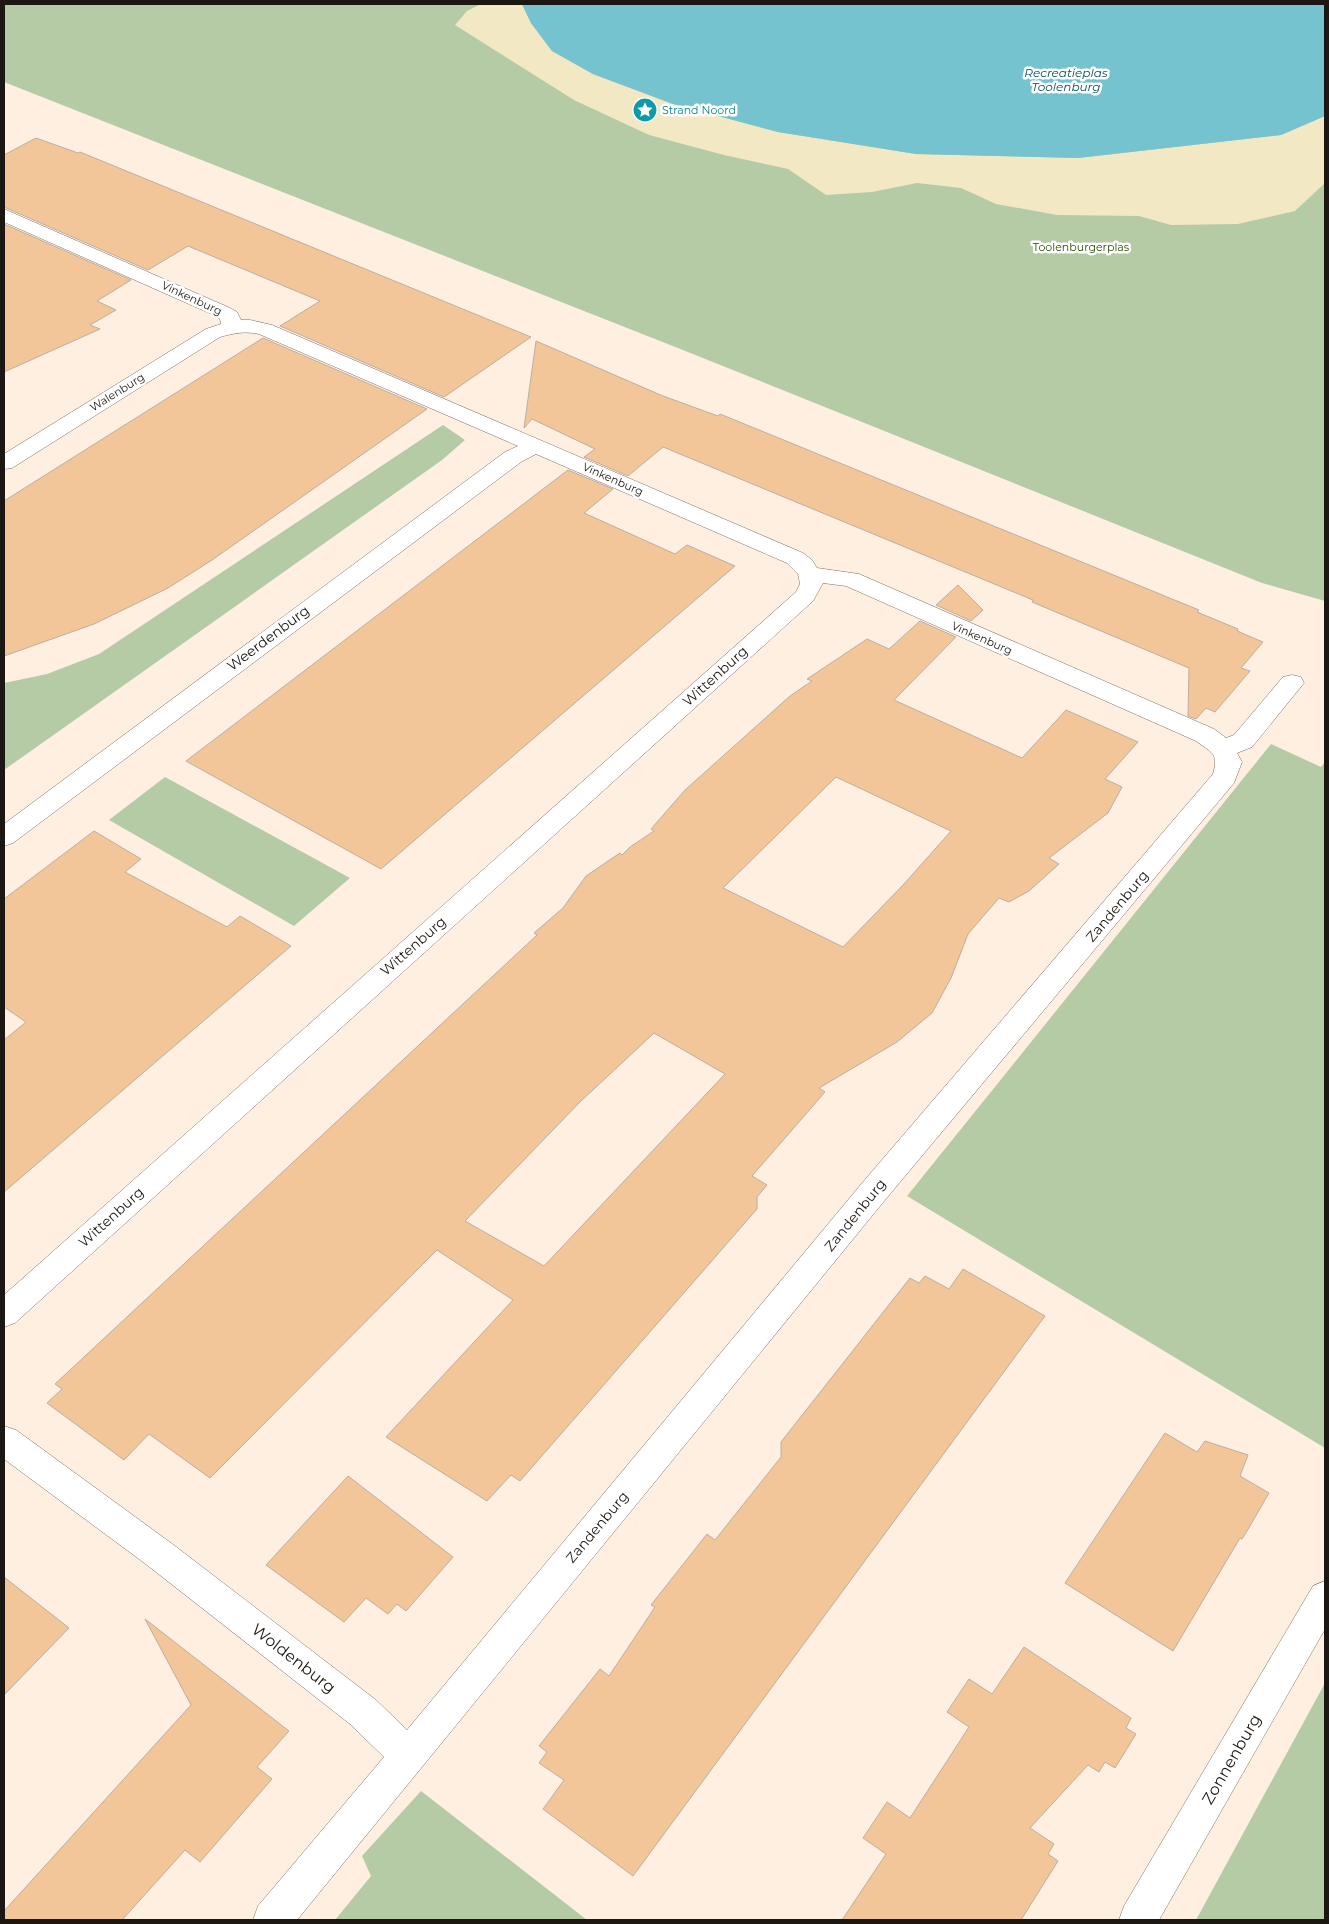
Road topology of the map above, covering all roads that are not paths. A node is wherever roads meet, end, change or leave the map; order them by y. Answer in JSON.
{"nodes":[{"id":1,"x":4,"y":215,"type":"edge"},
{"id":2,"x":232,"y":327,"type":"junction"},
{"id":3,"x":536,"y":446,"type":"junction"},
{"id":4,"x":4,"y":463,"type":"edge"},
{"id":5,"x":810,"y":574,"type":"junction"},
{"id":6,"x":1292,"y":683,"type":"dead end"},
{"id":7,"x":1223,"y":749,"type":"junction"},
{"id":8,"x":4,"y":837,"type":"edge"},
{"id":9,"x":4,"y":1314,"type":"edge"},
{"id":10,"x":4,"y":1440,"type":"edge"},
{"id":11,"x":1325,"y":1597,"type":"edge"},
{"id":12,"x":408,"y":1756,"type":"junction"},
{"id":13,"x":272,"y":1920,"type":"edge"},
{"id":14,"x":1138,"y":1920,"type":"edge"}],
"edges":[{"from":1,"to":2,"type":"street","name":"Vinkenburg"},
{"from":2,"to":3,"type":"street","name":"Vinkenburg"},
{"from":2,"to":4,"type":"street","name":"Walenburg"},
{"from":3,"to":5,"type":"street","name":"Vinkenburg"},
{"from":3,"to":8,"type":"street","name":"Weerdenburg"},
{"from":5,"to":7,"type":"street","name":"Vinkenburg"},
{"from":5,"to":9,"type":"street","name":"Wittenburg"},
{"from":6,"to":7,"type":"street"},
{"from":7,"to":12,"type":"street","name":"Zandenburg"},
{"from":10,"to":12,"type":"street","name":"Woldenburg"},
{"from":11,"to":14,"type":"street","name":"Zonnenburg"},
{"from":12,"to":13,"type":"street"}]}
